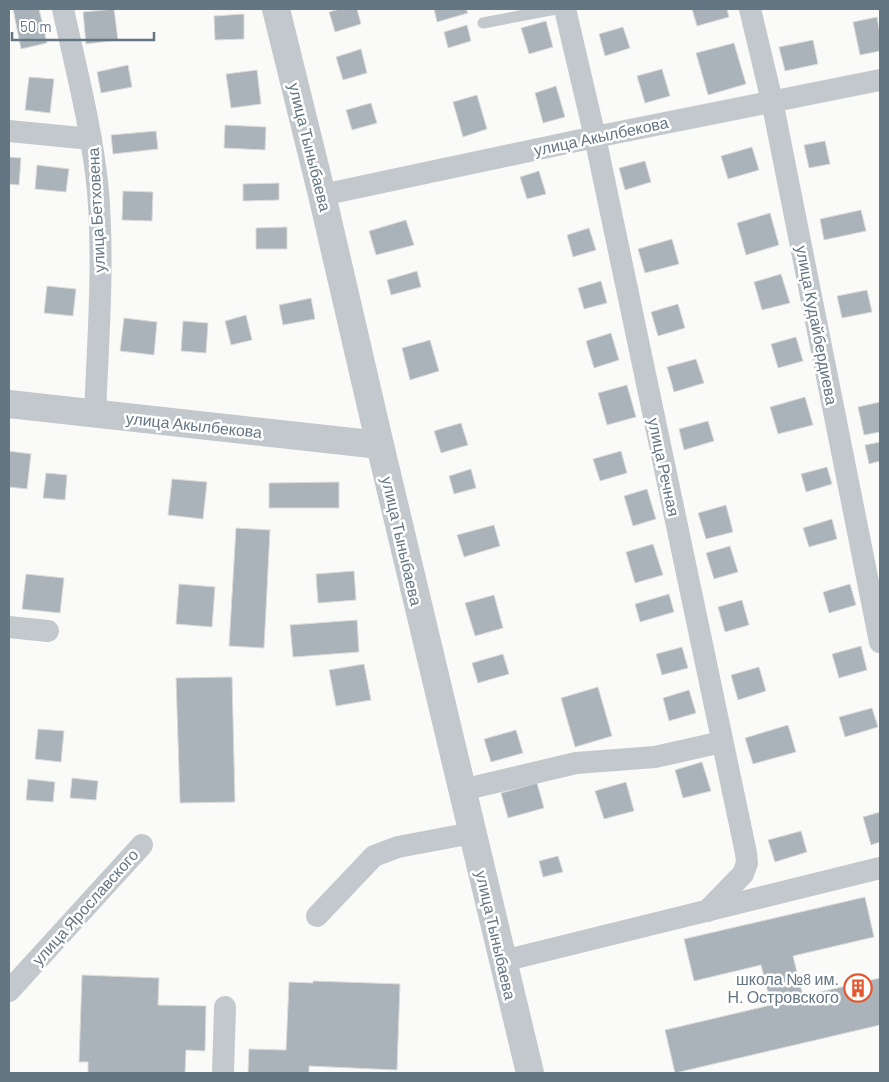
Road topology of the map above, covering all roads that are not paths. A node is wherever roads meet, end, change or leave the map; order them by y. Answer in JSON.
{"nodes":[{"id":1,"x":63,"y":9,"type":"edge"},
{"id":2,"x":276,"y":9,"type":"edge"},
{"id":3,"x":556,"y":9,"type":"edge"},
{"id":4,"x":565,"y":9,"type":"edge"},
{"id":5,"x":750,"y":9,"type":"edge"},
{"id":6,"x":483,"y":23,"type":"dead end"},
{"id":7,"x":880,"y":80,"type":"edge"},
{"id":8,"x":772,"y":101,"type":"junction"},
{"id":9,"x":9,"y":131,"type":"edge"},
{"id":10,"x":595,"y":137,"type":"junction"},
{"id":11,"x":91,"y":138,"type":"junction"},
{"id":12,"x":322,"y":195,"type":"junction"},
{"id":13,"x":9,"y":404,"type":"edge"},
{"id":14,"x":95,"y":414,"type":"junction"},
{"id":15,"x":380,"y":445,"type":"junction"},
{"id":16,"x":9,"y":627,"type":"edge"},
{"id":17,"x":48,"y":631,"type":"dead end"},
{"id":18,"x":880,"y":642,"type":"edge"},
{"id":19,"x":722,"y":742,"type":"junction"},
{"id":20,"x":462,"y":790,"type":"junction"},
{"id":21,"x":472,"y":833,"type":"junction"},
{"id":22,"x":142,"y":845,"type":"dead end"},
{"id":23,"x":880,"y":868,"type":"edge"},
{"id":24,"x":706,"y":911,"type":"junction"},
{"id":25,"x":317,"y":916,"type":"dead end"},
{"id":26,"x":503,"y":961,"type":"junction"},
{"id":27,"x":9,"y":991,"type":"edge"},
{"id":28,"x":225,"y":1007,"type":"dead end"},
{"id":29,"x":223,"y":1073,"type":"edge"},
{"id":30,"x":530,"y":1073,"type":"edge"}],
"edges":[{"from":1,"to":11,"type":"street","name":"улица Бетховена"},
{"from":2,"to":12,"type":"street","name":"улица Тыныбаева"},
{"from":3,"to":6,"type":"lane"},
{"from":4,"to":10,"type":"street","name":"улица Речная"},
{"from":5,"to":8,"type":"street","name":"улица Кудайбердиева"},
{"from":7,"to":8,"type":"street","name":"улица Акылбекова"},
{"from":8,"to":10,"type":"street","name":"улица Акылбекова"},
{"from":8,"to":18,"type":"street","name":"улица Кудайбердиева"},
{"from":9,"to":11,"type":"street"},
{"from":10,"to":12,"type":"street","name":"улица Акылбекова"},
{"from":10,"to":19,"type":"street","name":"улица Речная"},
{"from":11,"to":14,"type":"street","name":"улица Бетховена"},
{"from":12,"to":15,"type":"street","name":"улица Тыныбаева"},
{"from":13,"to":14,"type":"street","name":"улица Акылбекова"},
{"from":14,"to":15,"type":"street","name":"улица Акылбекова"},
{"from":15,"to":20,"type":"street","name":"улица Тыныбаева"},
{"from":16,"to":17,"type":"street"},
{"from":19,"to":20,"type":"street"},
{"from":19,"to":24,"type":"street","name":"улица Речная"},
{"from":20,"to":21,"type":"street","name":"улица Тыныбаева"},
{"from":21,"to":25,"type":"street"},
{"from":21,"to":26,"type":"street","name":"улица Тыныбаева"},
{"from":22,"to":27,"type":"street","name":"улица Ярославского"},
{"from":23,"to":24,"type":"street"},
{"from":24,"to":26,"type":"street"},
{"from":26,"to":30,"type":"street","name":"улица Тыныбаева"},
{"from":28,"to":29,"type":"street"}]}
